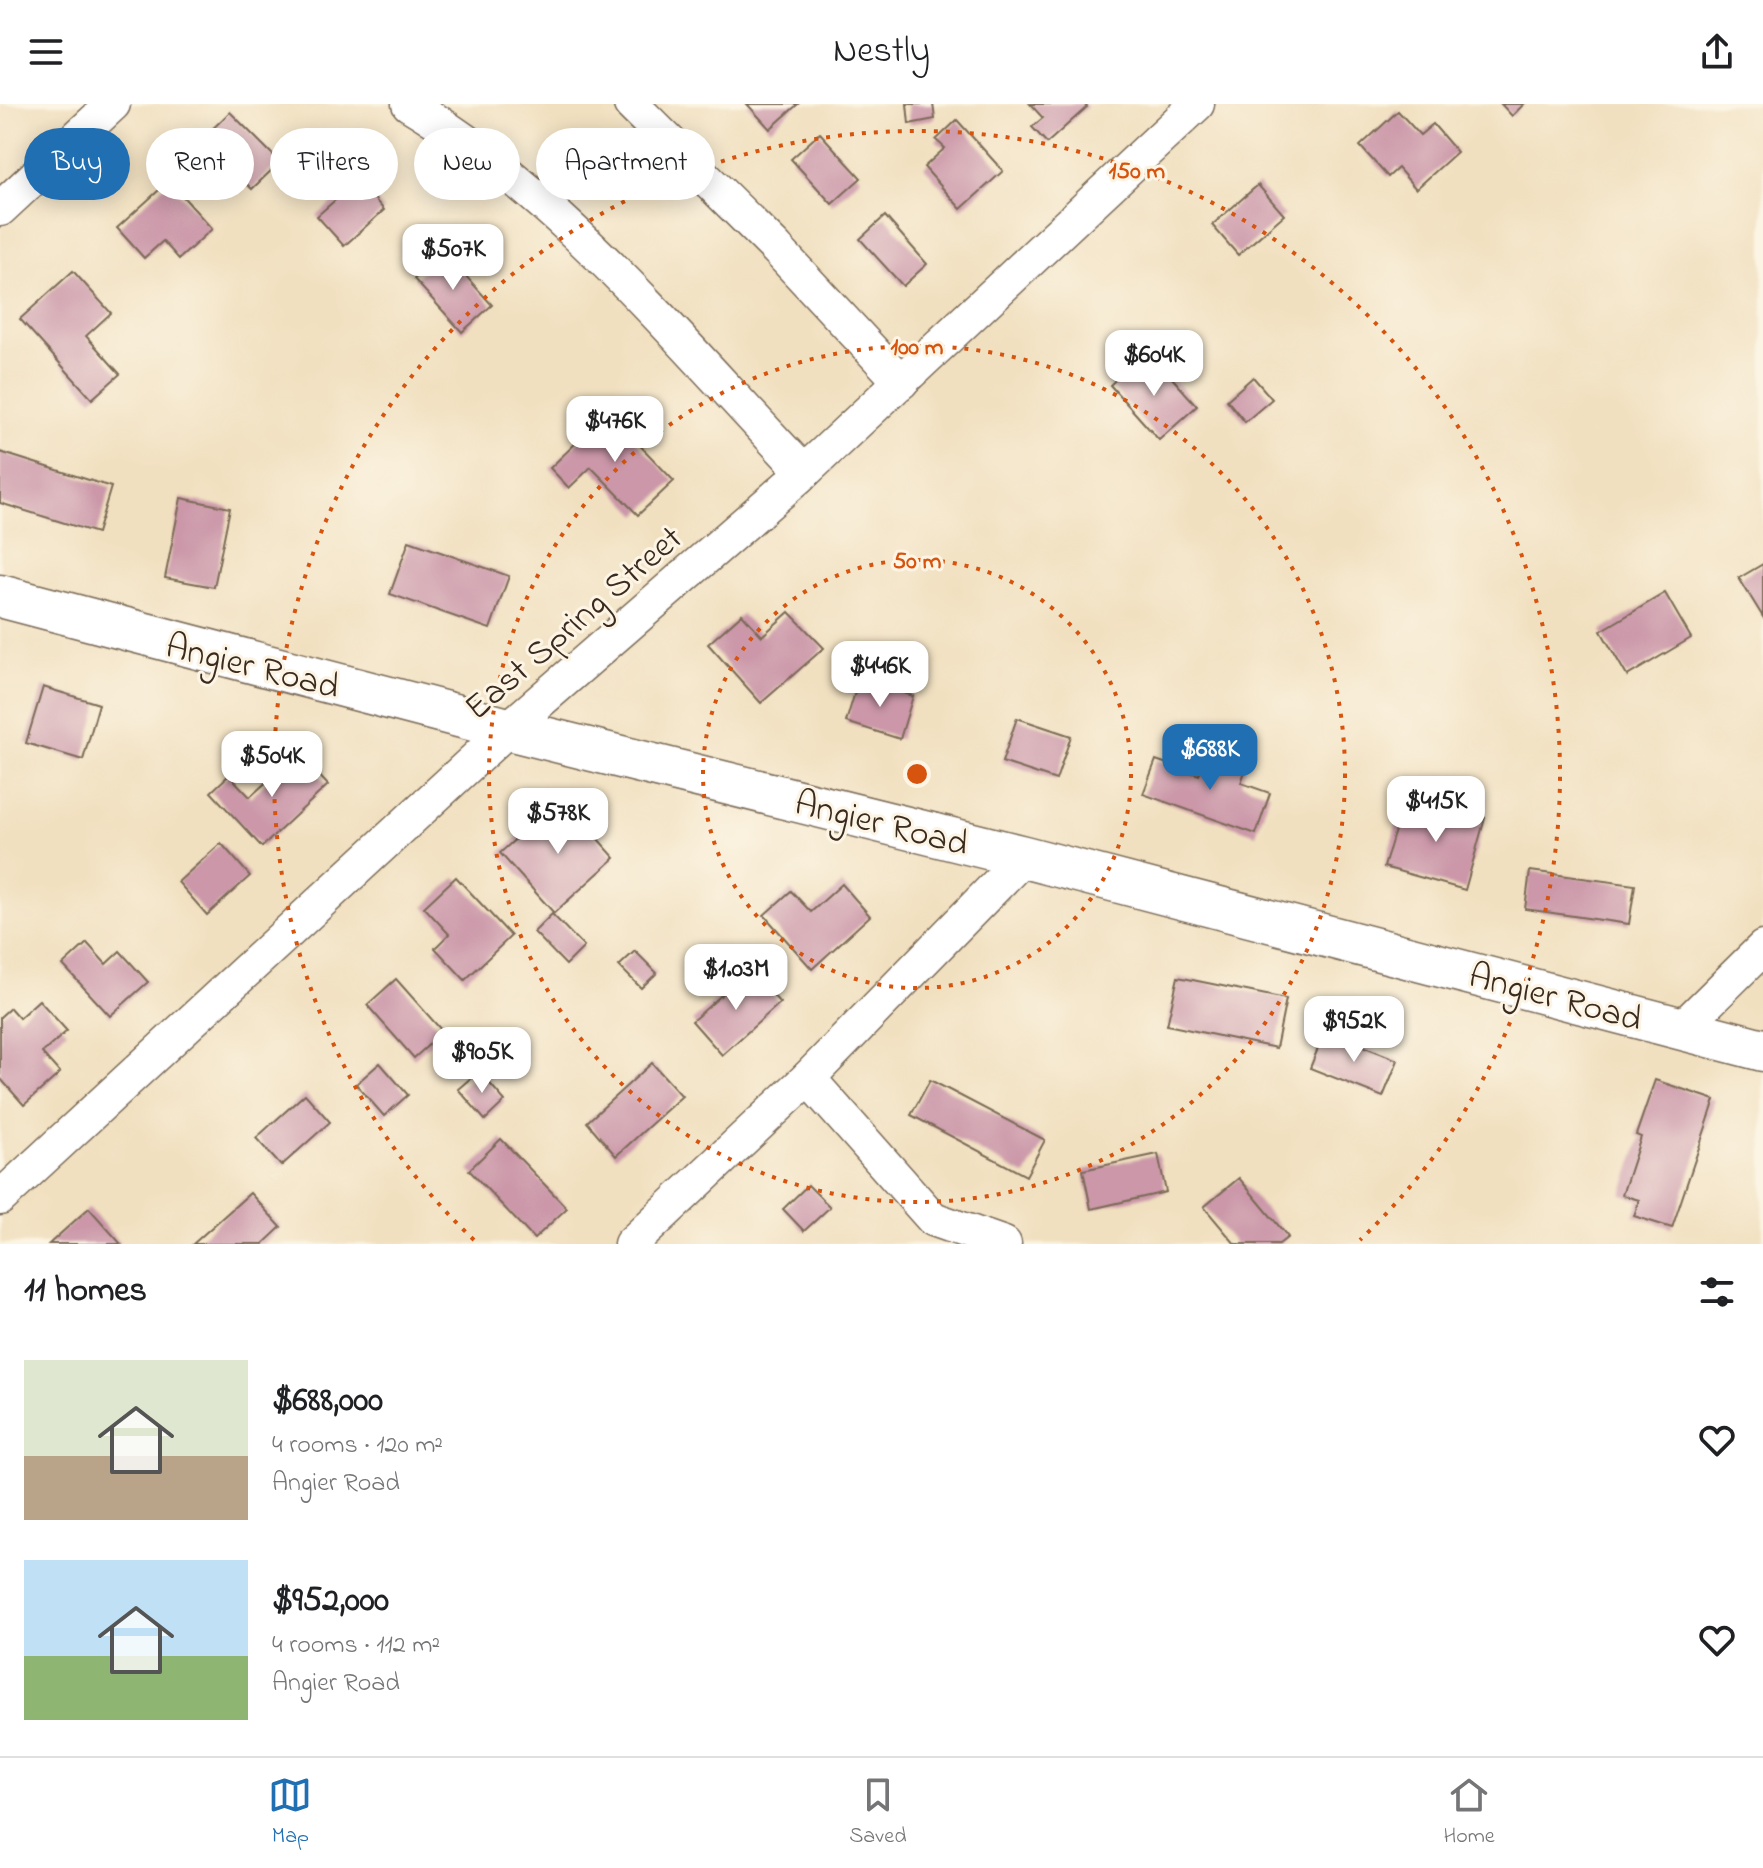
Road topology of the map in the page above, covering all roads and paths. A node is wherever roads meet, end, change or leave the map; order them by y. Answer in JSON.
{"nodes":[{"id":1,"x":113,"y":104,"type":"edge"},
{"id":2,"x":409,"y":104,"type":"edge"},
{"id":3,"x":631,"y":104,"type":"edge"},
{"id":4,"x":1197,"y":104,"type":"edge"},
{"id":5,"x":0,"y":209,"type":"edge"},
{"id":6,"x":901,"y":382,"type":"junction"},
{"id":7,"x":804,"y":472,"type":"junction"},
{"id":8,"x":0,"y":596,"type":"edge"},
{"id":9,"x":508,"y":729,"type":"junction"},
{"id":10,"x":1024,"y":857,"type":"junction"},
{"id":11,"x":1763,"y":948,"type":"edge"},
{"id":12,"x":1682,"y":1028,"type":"junction"},
{"id":13,"x":1763,"y":1050,"type":"edge"},
{"id":14,"x":808,"y":1078,"type":"junction"},
{"id":15,"x":0,"y":1198,"type":"edge"},
{"id":16,"x":631,"y":1244,"type":"edge"},
{"id":17,"x":1004,"y":1244,"type":"edge"}],
"edges":[{"from":1,"to":5,"type":"street"},
{"from":2,"to":7,"type":"street"},
{"from":3,"to":6,"type":"street"},
{"from":4,"to":6,"type":"street","name":"East Spring Street"},
{"from":6,"to":7,"type":"street","name":"East Spring Street"},
{"from":7,"to":9,"type":"street","name":"East Spring Street"},
{"from":8,"to":9,"type":"street","name":"Angier Road"},
{"from":9,"to":10,"type":"street","name":"Angier Road"},
{"from":9,"to":15,"type":"street","name":"East Spring Street"},
{"from":10,"to":12,"type":"street","name":"Angier Road"},
{"from":10,"to":14,"type":"street"},
{"from":11,"to":12,"type":"street"},
{"from":12,"to":13,"type":"street","name":"Angier Road"},
{"from":14,"to":16,"type":"street"},
{"from":14,"to":17,"type":"street"}]}
